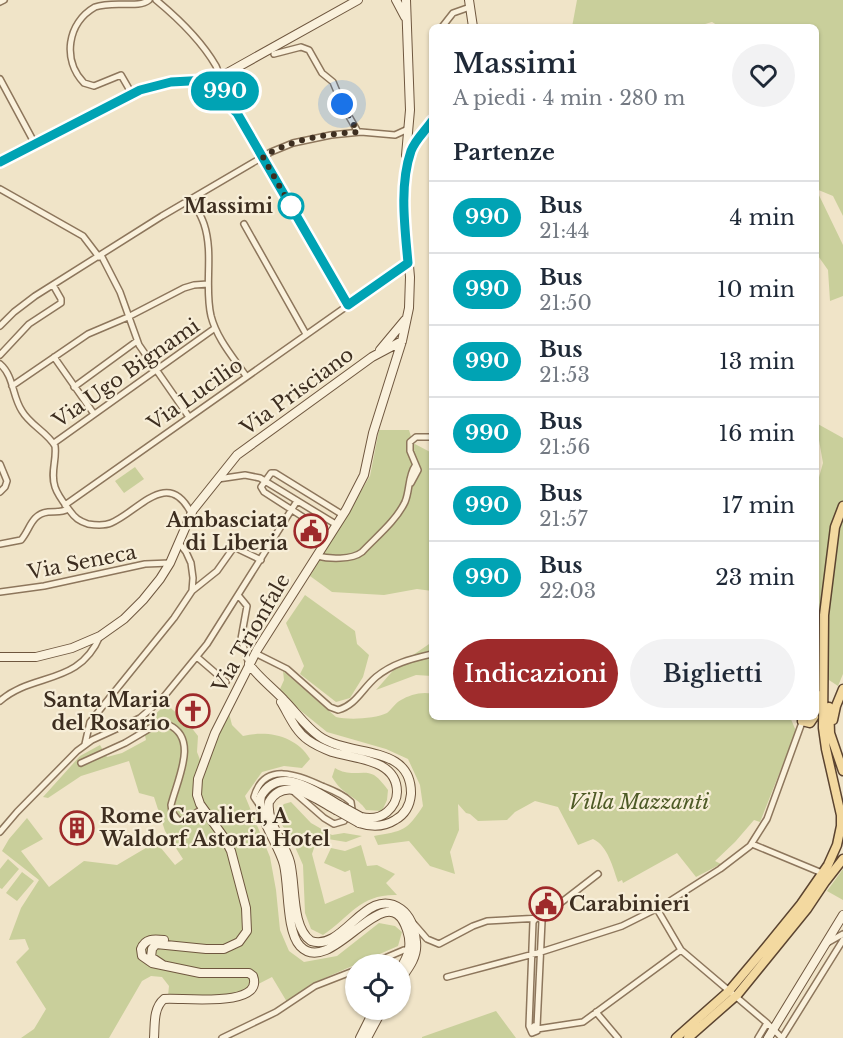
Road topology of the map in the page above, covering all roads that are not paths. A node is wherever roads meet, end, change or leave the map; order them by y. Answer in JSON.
{"nodes":[{"id":1,"x":149,"y":0,"type":"edge"},
{"id":2,"x":156,"y":0,"type":"edge"},
{"id":3,"x":358,"y":0,"type":"edge"},
{"id":4,"x":396,"y":0,"type":"edge"},
{"id":5,"x":406,"y":0,"type":"edge"},
{"id":6,"x":469,"y":4,"type":"edge"},
{"id":7,"x":407,"y":21,"type":"junction"},
{"id":8,"x":444,"y":24,"type":"edge"},
{"id":9,"x":472,"y":24,"type":"edge"},
{"id":10,"x":274,"y":54,"type":"dead end"},
{"id":11,"x":220,"y":77,"type":"junction"},
{"id":12,"x":1,"y":83,"type":"edge"},
{"id":13,"x":132,"y":94,"type":"junction"},
{"id":14,"x":429,"y":125,"type":"edge"},
{"id":15,"x":410,"y":128,"type":"junction"},
{"id":16,"x":358,"y":132,"type":"junction"},
{"id":17,"x":419,"y":138,"type":"junction"},
{"id":18,"x":36,"y":144,"type":"junction"},
{"id":19,"x":263,"y":157,"type":"junction"},
{"id":20,"x":0,"y":162,"type":"edge"},
{"id":21,"x":406,"y":178,"type":"junction"},
{"id":22,"x":0,"y":189,"type":"edge"},
{"id":23,"x":192,"y":199,"type":"junction"},
{"id":24,"x":244,"y":224,"type":"dead end"},
{"id":25,"x":100,"y":256,"type":"junction"},
{"id":26,"x":408,"y":263,"type":"junction"},
{"id":27,"x":53,"y":285,"type":"junction"},
{"id":28,"x":208,"y":285,"type":"junction"},
{"id":29,"x":348,"y":305,"type":"junction"},
{"id":30,"x":408,"y":315,"type":"junction"},
{"id":31,"x":128,"y":317,"type":"junction"},
{"id":32,"x":0,"y":326,"type":"edge"},
{"id":33,"x":215,"y":328,"type":"junction"},
{"id":34,"x":306,"y":334,"type":"junction"},
{"id":35,"x":137,"y":341,"type":"junction"},
{"id":36,"x":402,"y":341,"type":"junction"},
{"id":37,"x":0,"y":355,"type":"edge"},
{"id":38,"x":54,"y":357,"type":"junction"},
{"id":39,"x":372,"y":357,"type":"junction"},
{"id":40,"x":0,"y":364,"type":"edge"},
{"id":41,"x":155,"y":371,"type":"junction"},
{"id":42,"x":246,"y":376,"type":"junction"},
{"id":43,"x":12,"y":386,"type":"junction"},
{"id":44,"x":74,"y":387,"type":"junction"},
{"id":45,"x":94,"y":414,"type":"junction"},
{"id":46,"x":189,"y":417,"type":"junction"},
{"id":47,"x":429,"y":437,"type":"edge"},
{"id":48,"x":54,"y":443,"type":"junction"},
{"id":49,"x":0,"y":464,"type":"edge"},
{"id":50,"x":218,"y":479,"type":"junction"},
{"id":51,"x":265,"y":480,"type":"junction"},
{"id":52,"x":0,"y":492,"type":"edge"},
{"id":53,"x":297,"y":501,"type":"junction"},
{"id":54,"x":843,"y":506,"type":"edge"},
{"id":55,"x":68,"y":508,"type":"junction"},
{"id":56,"x":291,"y":510,"type":"junction"},
{"id":57,"x":191,"y":513,"type":"junction"},
{"id":58,"x":343,"y":515,"type":"junction"},
{"id":59,"x":337,"y":525,"type":"junction"},
{"id":60,"x":330,"y":535,"type":"junction"},
{"id":61,"x":179,"y":543,"type":"junction"},
{"id":62,"x":0,"y":544,"type":"edge"},
{"id":63,"x":317,"y":556,"type":"junction"},
{"id":64,"x":261,"y":560,"type":"junction"},
{"id":65,"x":170,"y":563,"type":"junction"},
{"id":66,"x":0,"y":591,"type":"edge"},
{"id":67,"x":192,"y":591,"type":"junction"},
{"id":68,"x":238,"y":595,"type":"junction"},
{"id":69,"x":100,"y":636,"type":"junction"},
{"id":70,"x":429,"y":655,"type":"edge"},
{"id":71,"x":0,"y":657,"type":"edge"},
{"id":72,"x":197,"y":657,"type":"junction"},
{"id":73,"x":252,"y":659,"type":"junction"},
{"id":74,"x":820,"y":673,"type":"edge"},
{"id":75,"x":226,"y":682,"type":"dead end"},
{"id":76,"x":843,"y":689,"type":"edge"},
{"id":77,"x":274,"y":691,"type":"junction"},
{"id":78,"x":0,"y":701,"type":"edge"},
{"id":79,"x":803,"y":720,"type":"edge"},
{"id":80,"x":85,"y":744,"type":"junction"},
{"id":81,"x":830,"y":748,"type":"junction"},
{"id":82,"x":81,"y":763,"type":"dead end"},
{"id":83,"x":843,"y":771,"type":"edge"},
{"id":84,"x":289,"y":789,"type":"junction"},
{"id":85,"x":260,"y":806,"type":"junction"},
{"id":86,"x":203,"y":808,"type":"junction"},
{"id":87,"x":338,"y":808,"type":"junction"},
{"id":88,"x":360,"y":820,"type":"junction"},
{"id":89,"x":0,"y":832,"type":"edge"},
{"id":90,"x":752,"y":844,"type":"junction"},
{"id":91,"x":843,"y":859,"type":"edge"},
{"id":92,"x":598,"y":874,"type":"dead end"},
{"id":93,"x":825,"y":875,"type":"junction"},
{"id":94,"x":843,"y":908,"type":"edge"},
{"id":95,"x":657,"y":909,"type":"junction"},
{"id":96,"x":370,"y":913,"type":"junction"},
{"id":97,"x":843,"y":915,"type":"edge"},
{"id":98,"x":538,"y":918,"type":"junction"},
{"id":99,"x":411,"y":921,"type":"junction"},
{"id":100,"x":834,"y":928,"type":"junction"},
{"id":101,"x":843,"y":934,"type":"edge"},
{"id":102,"x":843,"y":940,"type":"edge"},
{"id":103,"x":332,"y":943,"type":"junction"},
{"id":104,"x":823,"y":945,"type":"junction"},
{"id":105,"x":681,"y":950,"type":"junction"},
{"id":106,"x":410,"y":951,"type":"junction"},
{"id":107,"x":541,"y":952,"type":"junction"},
{"id":108,"x":394,"y":954,"type":"edge"},
{"id":109,"x":408,"y":954,"type":"edge"},
{"id":110,"x":531,"y":954,"type":"junction"},
{"id":111,"x":411,"y":961,"type":"edge"},
{"id":112,"x":345,"y":974,"type":"edge"},
{"id":113,"x":447,"y":977,"type":"dead end"},
{"id":114,"x":732,"y":994,"type":"junction"},
{"id":115,"x":596,"y":1012,"type":"junction"},
{"id":116,"x":369,"y":1020,"type":"edge"},
{"id":117,"x":377,"y":1020,"type":"edge"},
{"id":118,"x":773,"y":1029,"type":"junction"},
{"id":119,"x":534,"y":1031,"type":"edge"},
{"id":120,"x":154,"y":1038,"type":"edge"},
{"id":121,"x":222,"y":1038,"type":"edge"},
{"id":122,"x":360,"y":1038,"type":"edge"},
{"id":123,"x":367,"y":1038,"type":"edge"},
{"id":124,"x":537,"y":1038,"type":"edge"},
{"id":125,"x":618,"y":1038,"type":"edge"},
{"id":126,"x":676,"y":1038,"type":"edge"},
{"id":127,"x":688,"y":1038,"type":"edge"},
{"id":128,"x":759,"y":1038,"type":"edge"},
{"id":129,"x":768,"y":1038,"type":"edge"}],
"edges":[{"from":1,"to":13,"type":"street"},
{"from":2,"to":11,"type":"street"},
{"from":3,"to":11,"type":"main road"},
{"from":4,"to":7,"type":"main road"},
{"from":5,"to":7,"type":"main road","name":"Via Trionfale"},
{"from":6,"to":8,"type":"street"},
{"from":6,"to":9,"type":"main road"},
{"from":7,"to":15,"type":"main road","name":"Via Trionfale"},
{"from":10,"to":16,"type":"street"},
{"from":11,"to":13,"type":"main road"},
{"from":11,"to":19,"type":"street"},
{"from":12,"to":18,"type":"street"},
{"from":13,"to":18,"type":"main road"},
{"from":14,"to":17,"type":"main road","name":"Via Trionfale"},
{"from":15,"to":16,"type":"street"},
{"from":15,"to":17,"type":"main road"},
{"from":15,"to":21,"type":"main road","name":"Via Trionfale"},
{"from":16,"to":19,"type":"street"},
{"from":17,"to":21,"type":"main road","name":"Via Trionfale"},
{"from":18,"to":20,"type":"main road"},
{"from":19,"to":23,"type":"street"},
{"from":19,"to":29,"type":"street"},
{"from":21,"to":26,"type":"main road","name":"Via Trionfale"},
{"from":22,"to":25,"type":"street"},
{"from":23,"to":25,"type":"street"},
{"from":23,"to":28,"type":"street"},
{"from":24,"to":34,"type":"street"},
{"from":25,"to":27,"type":"street"},
{"from":25,"to":31,"type":"street"},
{"from":26,"to":29,"type":"street","name":"Via Lucilio"},
{"from":26,"to":30,"type":"main road","name":"Via Trionfale"},
{"from":27,"to":32,"type":"street"},
{"from":27,"to":37,"type":"street"},
{"from":28,"to":31,"type":"street"},
{"from":28,"to":33,"type":"street"},
{"from":29,"to":34,"type":"street","name":"Via Lucilio"},
{"from":30,"to":36,"type":"main road","name":"Via Trionfale"},
{"from":30,"to":39,"type":"main road","name":"Via Prisciano"},
{"from":31,"to":35,"type":"street"},
{"from":31,"to":38,"type":"street"},
{"from":33,"to":41,"type":"street","name":"Via Ugo Bignami"},
{"from":33,"to":42,"type":"street"},
{"from":34,"to":42,"type":"street","name":"Via Lucilio"},
{"from":35,"to":41,"type":"street"},
{"from":35,"to":44,"type":"street"},
{"from":36,"to":39,"type":"main road","name":"Via Prisciano"},
{"from":36,"to":58,"type":"main road","name":"Via Trionfale"},
{"from":38,"to":43,"type":"street"},
{"from":38,"to":44,"type":"street"},
{"from":39,"to":50,"type":"main road","name":"Via Prisciano"},
{"from":40,"to":43,"type":"street"},
{"from":41,"to":45,"type":"street","name":"Via Ugo Bignami"},
{"from":41,"to":46,"type":"street"},
{"from":42,"to":46,"type":"street","name":"Via Lucilio"},
{"from":43,"to":48,"type":"street"},
{"from":44,"to":45,"type":"street"},
{"from":45,"to":48,"type":"street","name":"Via Ugo Bignami"},
{"from":46,"to":55,"type":"street","name":"Via Lucilio"},
{"from":47,"to":63,"type":"street"},
{"from":48,"to":55,"type":"street"},
{"from":49,"to":52,"type":"street"},
{"from":50,"to":51,"type":"street"},
{"from":50,"to":57,"type":"main road","name":"Via Prisciano"},
{"from":51,"to":53,"type":"street"},
{"from":51,"to":56,"type":"street"},
{"from":51,"to":58,"type":"street"},
{"from":53,"to":56,"type":"street"},
{"from":53,"to":59,"type":"street"},
{"from":54,"to":74,"type":"main road"},
{"from":55,"to":57,"type":"street"},
{"from":55,"to":62,"type":"street","name":"Via Lucilio"},
{"from":56,"to":60,"type":"street"},
{"from":56,"to":64,"type":"street"},
{"from":57,"to":61,"type":"main road","name":"Via Prisciano"},
{"from":58,"to":59,"type":"main road","name":"Via Trionfale"},
{"from":59,"to":60,"type":"main road","name":"Via Trionfale"},
{"from":60,"to":63,"type":"main road","name":"Via Trionfale"},
{"from":61,"to":65,"type":"main road","name":"Via Prisciano"},
{"from":61,"to":67,"type":"street"},
{"from":63,"to":73,"type":"main road","name":"Via Trionfale"},
{"from":64,"to":67,"type":"street"},
{"from":64,"to":68,"type":"street"},
{"from":65,"to":66,"type":"street","name":"Via Seneca"},
{"from":65,"to":69,"type":"main road","name":"Via Prisciano"},
{"from":67,"to":80,"type":"street"},
{"from":68,"to":72,"type":"street"},
{"from":68,"to":73,"type":"street"},
{"from":69,"to":71,"type":"main road","name":"Via Prisciano"},
{"from":69,"to":78,"type":"street"},
{"from":70,"to":73,"type":"street"},
{"from":72,"to":75,"type":"street"},
{"from":72,"to":80,"type":"street"},
{"from":73,"to":77,"type":"main road"},
{"from":73,"to":86,"type":"main road","name":"Via Trionfale"},
{"from":74,"to":81,"type":"main road"},
{"from":76,"to":81,"type":"main road"},
{"from":77,"to":88,"type":"main road"},
{"from":77,"to":88,"type":"main road"},
{"from":79,"to":90,"type":"street"},
{"from":80,"to":89,"type":"street"},
{"from":81,"to":83,"type":"main road"},
{"from":81,"to":93,"type":"main road"},
{"from":82,"to":86,"type":"street"},
{"from":84,"to":85,"type":"street"},
{"from":84,"to":87,"type":"main road"},
{"from":84,"to":103,"type":"main road"},
{"from":85,"to":87,"type":"main road"},
{"from":85,"to":103,"type":"main road"},
{"from":86,"to":120,"type":"main road","name":"Via Trionfale"},
{"from":87,"to":88,"type":"main road","bridge":true},
{"from":90,"to":93,"type":"street"},
{"from":90,"to":95,"type":"street"},
{"from":91,"to":93,"type":"main road"},
{"from":92,"to":98,"type":"street"},
{"from":93,"to":114,"type":"main road"},
{"from":94,"to":100,"type":"street"},
{"from":95,"to":105,"type":"street"},
{"from":95,"to":107,"type":"street"},
{"from":96,"to":99,"type":"main road"},
{"from":96,"to":103,"type":"main road"},
{"from":96,"to":106,"type":"main road"},
{"from":97,"to":100,"type":"main road"},
{"from":98,"to":99,"type":"street"},
{"from":98,"to":107,"type":"street"},
{"from":98,"to":110,"type":"street"},
{"from":99,"to":111,"type":"main road"},
{"from":100,"to":104,"type":"main road"},
{"from":101,"to":104,"type":"street"},
{"from":102,"to":118,"type":"street"},
{"from":104,"to":118,"type":"main road"},
{"from":105,"to":114,"type":"street"},
{"from":105,"to":115,"type":"street"},
{"from":106,"to":108,"type":"street"},
{"from":106,"to":109,"type":"main road"},
{"from":107,"to":110,"type":"street"},
{"from":107,"to":119,"type":"street"},
{"from":110,"to":113,"type":"street"},
{"from":110,"to":119,"type":"street"},
{"from":112,"to":121,"type":"street"},
{"from":114,"to":118,"type":"street"},
{"from":114,"to":126,"type":"main road"},
{"from":114,"to":127,"type":"main road"},
{"from":115,"to":119,"type":"street"},
{"from":115,"to":125,"type":"street"},
{"from":116,"to":122,"type":"main road"},
{"from":117,"to":123,"type":"main road"},
{"from":118,"to":128,"type":"street"},
{"from":118,"to":129,"type":"main road"},
{"from":119,"to":124,"type":"street"}]}
